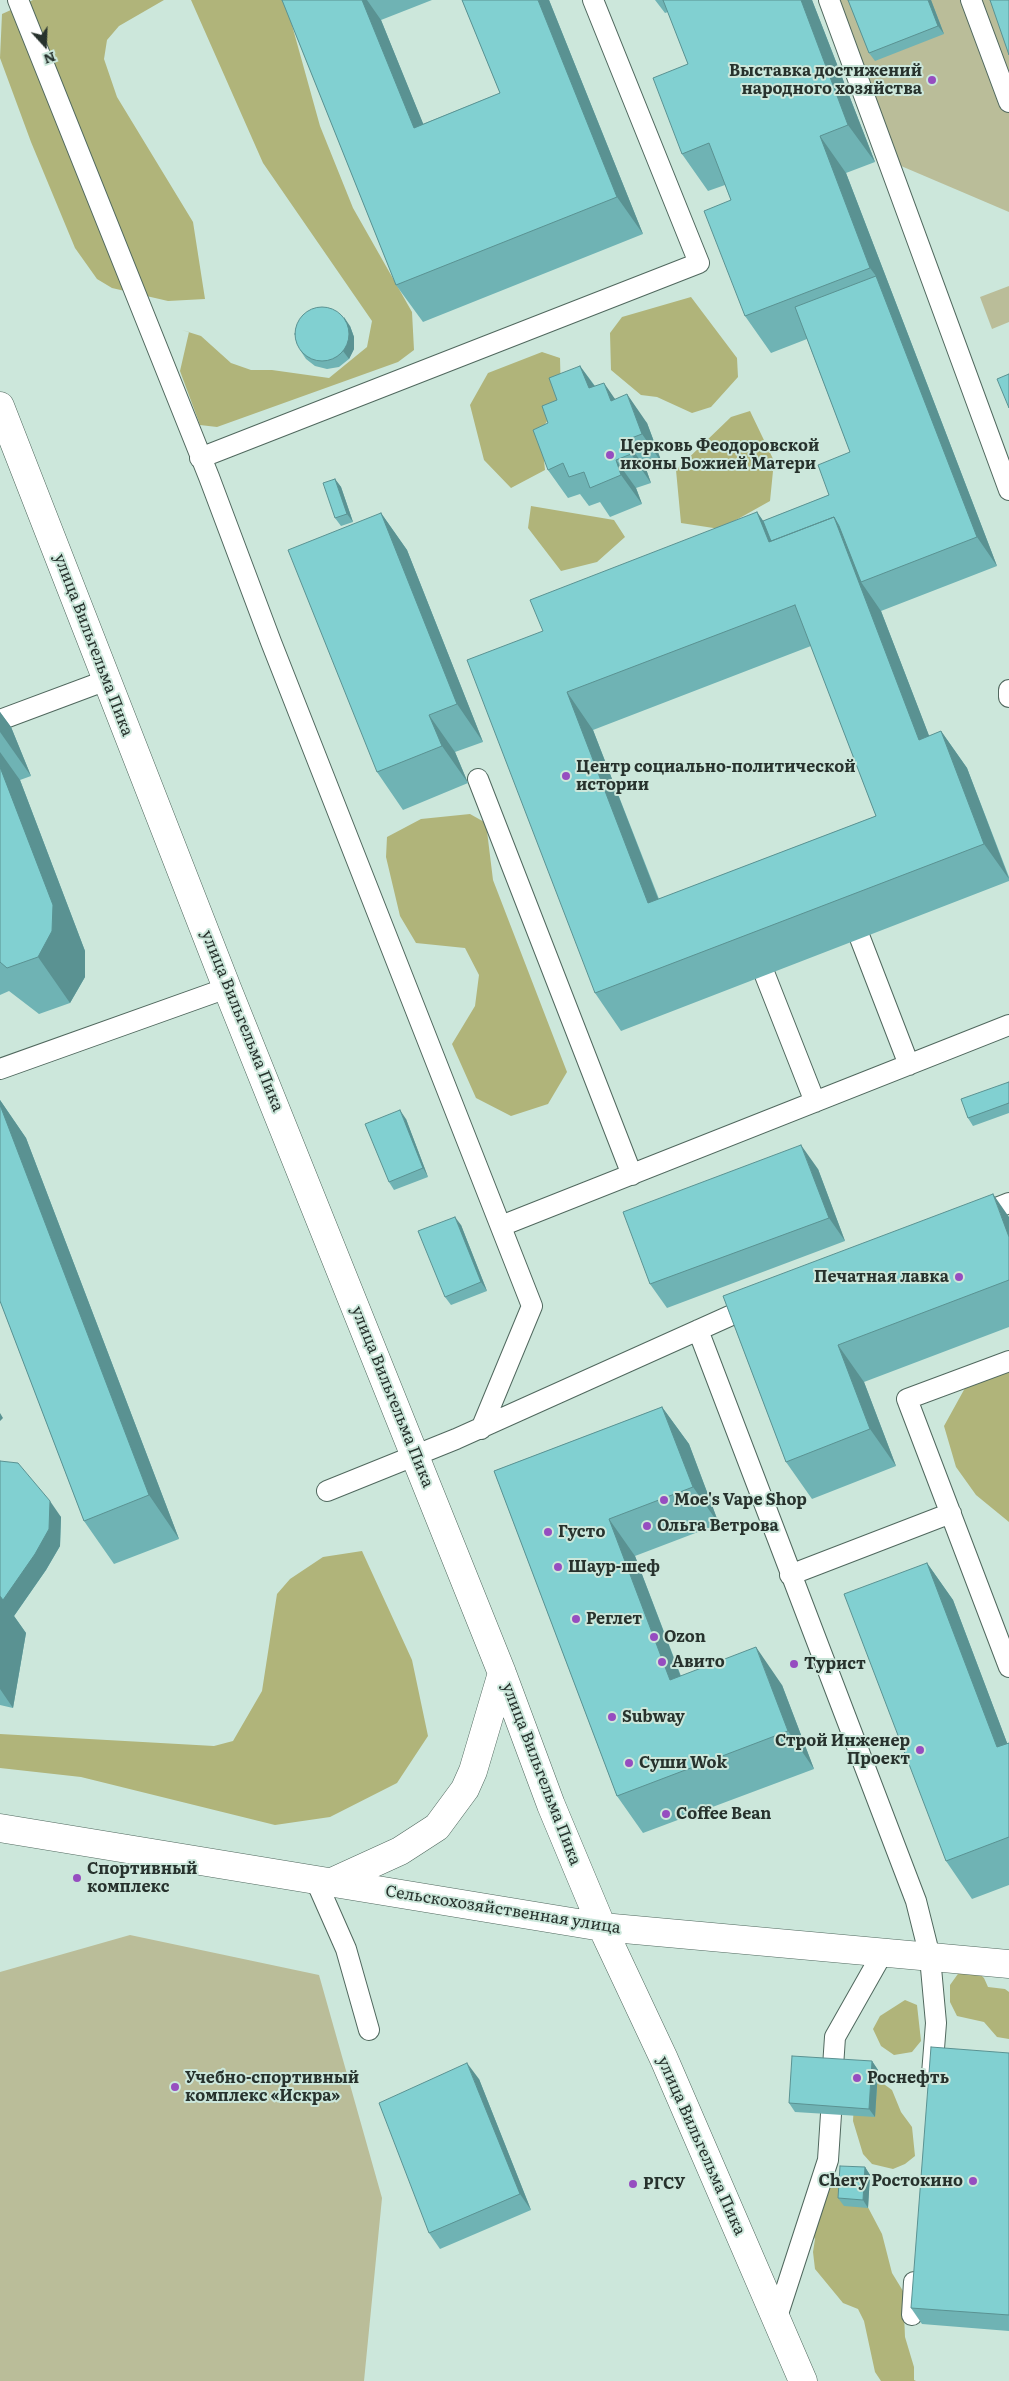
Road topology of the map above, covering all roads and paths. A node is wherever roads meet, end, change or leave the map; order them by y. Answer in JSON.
{"nodes":[{"id":1,"x":18,"y":0,"type":"edge"},
{"id":2,"x":593,"y":0,"type":"edge"},
{"id":3,"x":829,"y":0,"type":"edge"},
{"id":4,"x":971,"y":0,"type":"edge"},
{"id":5,"x":1009,"y":102,"type":"edge"},
{"id":6,"x":0,"y":406,"type":"edge"},
{"id":7,"x":200,"y":458,"type":"junction"},
{"id":8,"x":1009,"y":490,"type":"edge"},
{"id":9,"x":107,"y":680,"type":"junction"},
{"id":10,"x":1009,"y":690,"type":"edge"},
{"id":11,"x":1009,"y":697,"type":"edge"},
{"id":12,"x":0,"y":720,"type":"edge"},
{"id":13,"x":478,"y":779,"type":"dead end"},
{"id":14,"x":860,"y":938,"type":"dead end"},
{"id":15,"x":766,"y":975,"type":"dead end"},
{"id":16,"x":227,"y":988,"type":"junction"},
{"id":17,"x":1009,"y":1025,"type":"edge"},
{"id":18,"x":909,"y":1065,"type":"junction"},
{"id":19,"x":0,"y":1069,"type":"edge"},
{"id":20,"x":814,"y":1102,"type":"junction"},
{"id":21,"x":632,"y":1175,"type":"junction"},
{"id":22,"x":1009,"y":1203,"type":"edge"},
{"id":23,"x":955,"y":1224,"type":"edge"},
{"id":24,"x":501,"y":1226,"type":"junction"},
{"id":25,"x":768,"y":1299,"type":"edge"},
{"id":26,"x":698,"y":1330,"type":"junction"},
{"id":27,"x":1009,"y":1360,"type":"edge"},
{"id":28,"x":481,"y":1428,"type":"junction"},
{"id":29,"x":416,"y":1456,"type":"junction"},
{"id":30,"x":327,"y":1491,"type":"dead end"},
{"id":31,"x":951,"y":1513,"type":"junction"},
{"id":32,"x":790,"y":1575,"type":"junction"},
{"id":33,"x":1009,"y":1667,"type":"edge"},
{"id":34,"x":502,"y":1673,"type":"junction"},
{"id":35,"x":0,"y":1828,"type":"edge"},
{"id":36,"x":324,"y":1882,"type":"junction"},
{"id":37,"x":602,"y":1927,"type":"junction"},
{"id":38,"x":882,"y":1954,"type":"junction"},
{"id":39,"x":930,"y":1957,"type":"junction"},
{"id":40,"x":1009,"y":1964,"type":"edge"},
{"id":41,"x":369,"y":2030,"type":"dead end"},
{"id":42,"x":833,"y":2067,"type":"edge"},
{"id":43,"x":930,"y":2091,"type":"edge"},
{"id":44,"x":831,"y":2114,"type":"edge"},
{"id":45,"x":916,"y":2266,"type":"edge"},
{"id":46,"x":912,"y":2315,"type":"edge"},
{"id":47,"x":776,"y":2320,"type":"junction"},
{"id":48,"x":803,"y":2381,"type":"edge"}],
"edges":[{"from":1,"to":7,"type":"lane"},
{"from":2,"to":7,"type":"lane"},
{"from":3,"to":8,"type":"lane"},
{"from":4,"to":5,"type":"lane"},
{"from":6,"to":9,"type":"main road","name":"улица Вильгельма Пика"},
{"from":7,"to":24,"type":"lane"},
{"from":9,"to":12,"type":"lane"},
{"from":9,"to":16,"type":"main road","name":"улица Вильгельма Пика"},
{"from":10,"to":11,"type":"lane"},
{"from":13,"to":21,"type":"lane"},
{"from":14,"to":18,"type":"lane"},
{"from":15,"to":20,"type":"lane"},
{"from":16,"to":19,"type":"lane"},
{"from":16,"to":29,"type":"main road","name":"улица Вильгельма Пика"},
{"from":17,"to":18,"type":"lane"},
{"from":18,"to":20,"type":"lane"},
{"from":20,"to":21,"type":"lane"},
{"from":21,"to":24,"type":"lane"},
{"from":22,"to":23,"type":"lane"},
{"from":24,"to":28,"type":"lane"},
{"from":25,"to":26,"type":"lane"},
{"from":26,"to":28,"type":"lane"},
{"from":26,"to":32,"type":"lane"},
{"from":27,"to":31,"type":"lane"},
{"from":28,"to":29,"type":"lane"},
{"from":29,"to":30,"type":"lane"},
{"from":29,"to":34,"type":"main road","name":"улица Вильгельма Пика"},
{"from":31,"to":32,"type":"lane"},
{"from":31,"to":33,"type":"lane"},
{"from":32,"to":39,"type":"lane"},
{"from":34,"to":36,"type":"main road"},
{"from":34,"to":37,"type":"main road","name":"улица Вильгельма Пика"},
{"from":35,"to":36,"type":"main road","name":"Сельскохозяйственная улица"},
{"from":36,"to":37,"type":"main road","name":"Сельскохозяйственная улица"},
{"from":36,"to":41,"type":"lane"},
{"from":37,"to":38,"type":"main road","name":"Сельскохозяйственная улица"},
{"from":37,"to":47,"type":"main road","name":"улица Вильгельма Пика"},
{"from":38,"to":39,"type":"main road","name":"Сельскохозяйственная улица"},
{"from":38,"to":42,"type":"lane"},
{"from":39,"to":40,"type":"main road","name":"Сельскохозяйственная улица"},
{"from":39,"to":43,"type":"lane"},
{"from":44,"to":47,"type":"lane"},
{"from":45,"to":46,"type":"lane"},
{"from":47,"to":48,"type":"main road","name":"улица Вильгельма Пика"}]}
